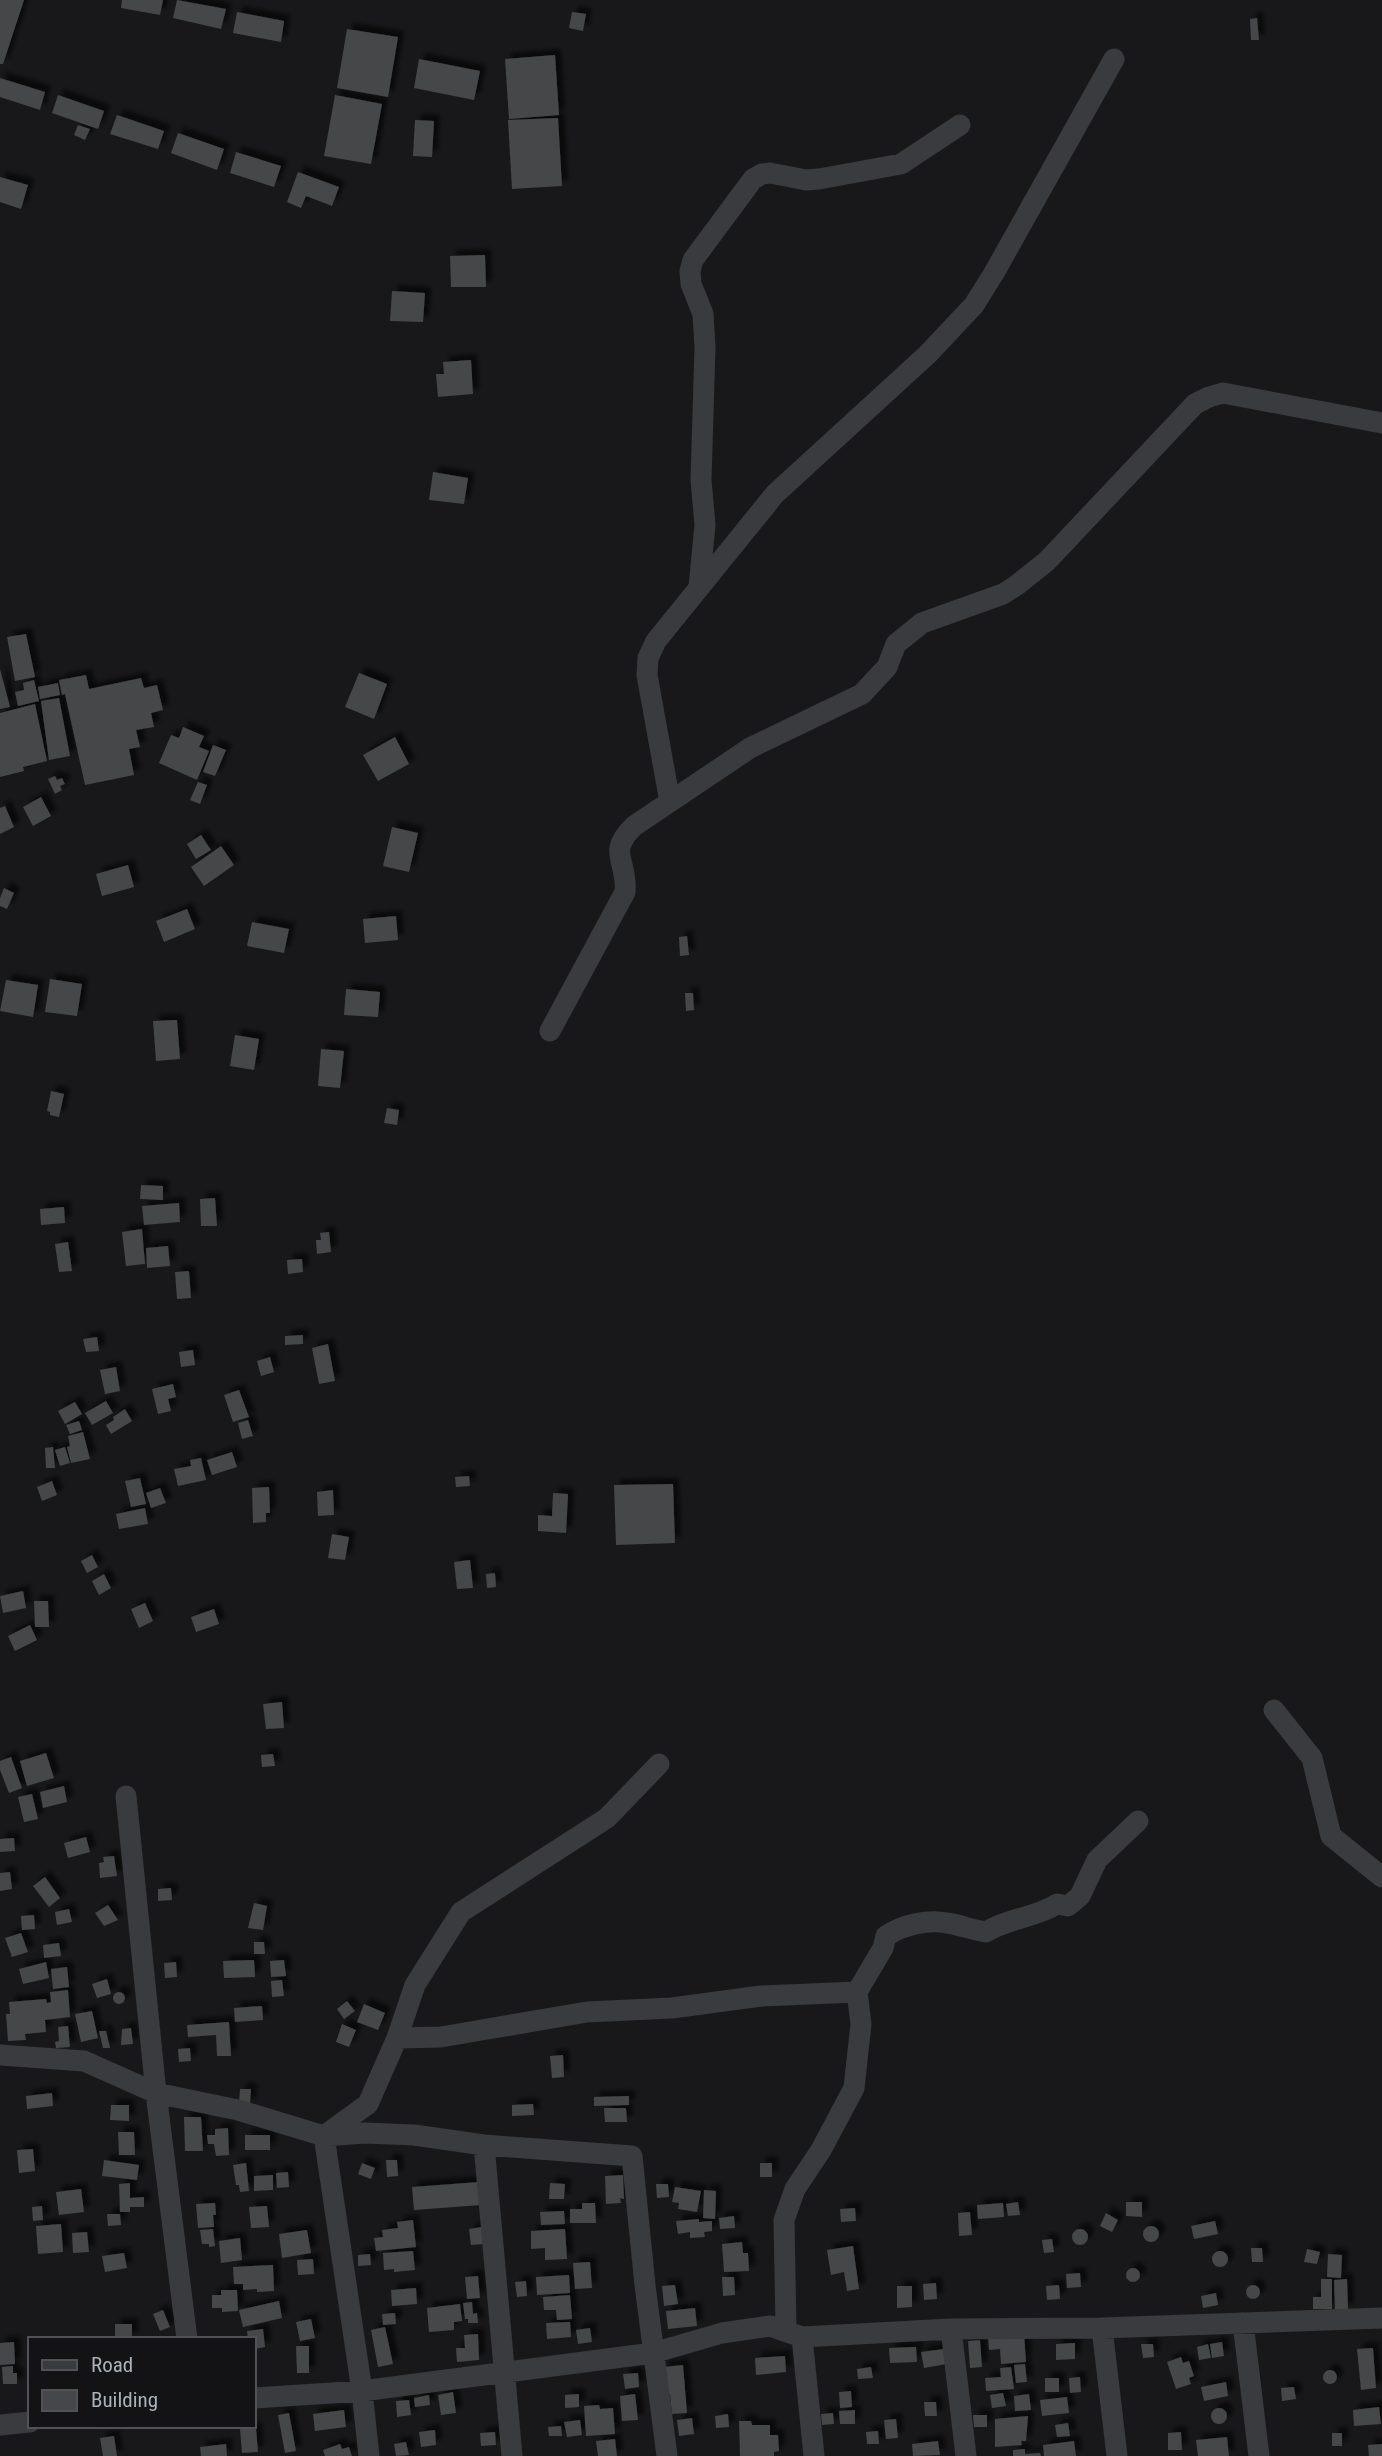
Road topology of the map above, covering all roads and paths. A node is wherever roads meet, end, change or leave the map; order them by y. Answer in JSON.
{"nodes":[{"id":1,"x":1114,"y":59,"type":"dead end"},
{"id":2,"x":960,"y":124,"type":"dead end"},
{"id":3,"x":1382,"y":423,"type":"edge"},
{"id":4,"x":699,"y":587,"type":"junction"},
{"id":5,"x":670,"y":802,"type":"junction"},
{"id":6,"x":550,"y":1031,"type":"dead end"},
{"id":7,"x":1274,"y":1710,"type":"dead end"},
{"id":8,"x":659,"y":1764,"type":"dead end"},
{"id":9,"x":126,"y":1796,"type":"dead end"},
{"id":10,"x":1138,"y":1821,"type":"dead end"},
{"id":11,"x":1382,"y":1877,"type":"edge"},
{"id":12,"x":857,"y":1992,"type":"junction"},
{"id":13,"x":397,"y":2038,"type":"junction"},
{"id":14,"x":0,"y":2055,"type":"edge"},
{"id":15,"x":156,"y":2093,"type":"junction"},
{"id":16,"x":324,"y":2136,"type":"junction"},
{"id":17,"x":484,"y":2145,"type":"junction"},
{"id":18,"x":1382,"y":2318,"type":"edge"},
{"id":19,"x":1243,"y":2323,"type":"junction"},
{"id":20,"x":1102,"y":2328,"type":"junction"},
{"id":21,"x":951,"y":2329,"type":"junction"},
{"id":22,"x":794,"y":2334,"type":"junction"},
{"id":23,"x":187,"y":2337,"type":"edge"},
{"id":24,"x":653,"y":2353,"type":"junction"},
{"id":25,"x":505,"y":2372,"type":"junction"},
{"id":26,"x":362,"y":2391,"type":"junction"},
{"id":27,"x":256,"y":2398,"type":"edge"},
{"id":28,"x":28,"y":2422,"type":"edge"},
{"id":29,"x":0,"y":2425,"type":"edge"},
{"id":30,"x":369,"y":2456,"type":"edge"},
{"id":31,"x":512,"y":2456,"type":"edge"},
{"id":32,"x":667,"y":2456,"type":"edge"},
{"id":33,"x":814,"y":2456,"type":"edge"},
{"id":34,"x":966,"y":2456,"type":"edge"},
{"id":35,"x":1117,"y":2456,"type":"edge"},
{"id":36,"x":1259,"y":2456,"type":"edge"}],
"edges":[{"from":1,"to":4,"type":"street"},
{"from":2,"to":4,"type":"street"},
{"from":3,"to":5,"type":"street"},
{"from":4,"to":5,"type":"street"},
{"from":5,"to":6,"type":"street"},
{"from":7,"to":11,"type":"street"},
{"from":8,"to":13,"type":"street"},
{"from":9,"to":15,"type":"street"},
{"from":10,"to":12,"type":"street"},
{"from":12,"to":13,"type":"street"},
{"from":12,"to":22,"type":"street"},
{"from":13,"to":16,"type":"street"},
{"from":14,"to":15,"type":"street"},
{"from":15,"to":16,"type":"street"},
{"from":15,"to":23,"type":"street"},
{"from":16,"to":17,"type":"street"},
{"from":16,"to":26,"type":"street"},
{"from":17,"to":24,"type":"street"},
{"from":17,"to":25,"type":"street"},
{"from":18,"to":19,"type":"street"},
{"from":19,"to":20,"type":"street"},
{"from":19,"to":36,"type":"street"},
{"from":20,"to":21,"type":"street"},
{"from":20,"to":35,"type":"street"},
{"from":21,"to":22,"type":"street"},
{"from":21,"to":34,"type":"street"},
{"from":22,"to":24,"type":"street"},
{"from":22,"to":33,"type":"street"},
{"from":24,"to":25,"type":"street"},
{"from":24,"to":32,"type":"street"},
{"from":25,"to":26,"type":"street"},
{"from":25,"to":31,"type":"street"},
{"from":26,"to":27,"type":"street"},
{"from":26,"to":30,"type":"street"},
{"from":28,"to":29,"type":"street"}]}
